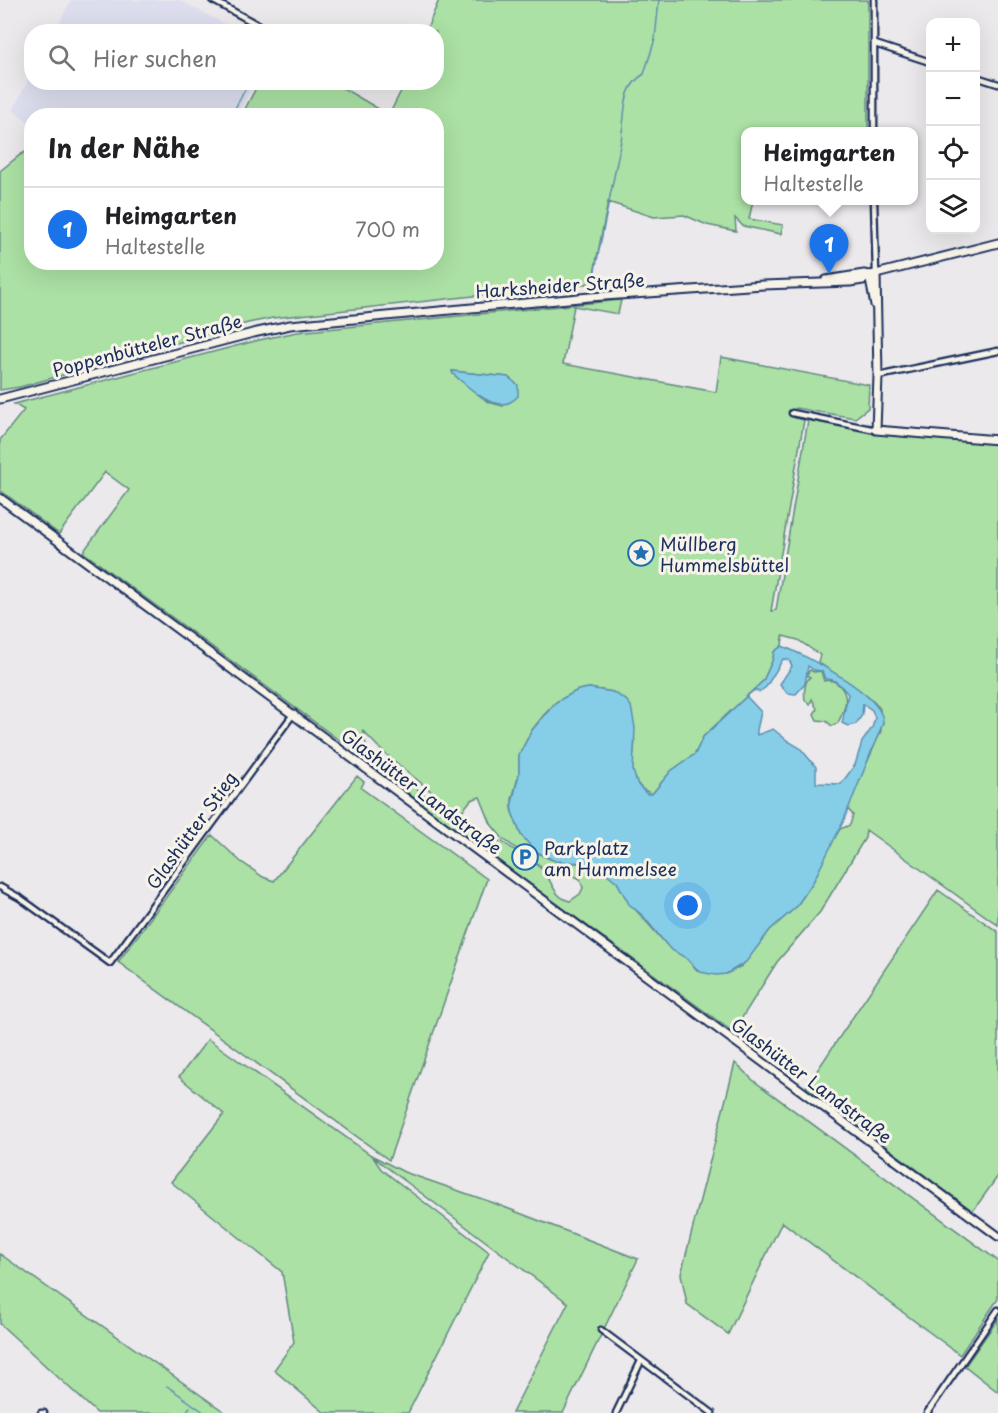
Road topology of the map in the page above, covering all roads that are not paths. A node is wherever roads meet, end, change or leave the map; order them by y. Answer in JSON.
{"nodes":[{"id":1,"x":212,"y":0,"type":"edge"},
{"id":2,"x":874,"y":0,"type":"edge"},
{"id":3,"x":256,"y":24,"type":"edge"},
{"id":4,"x":875,"y":44,"type":"junction"},
{"id":5,"x":926,"y":61,"type":"edge"},
{"id":6,"x":980,"y":79,"type":"edge"},
{"id":7,"x":998,"y":84,"type":"edge"},
{"id":8,"x":874,"y":127,"type":"edge"},
{"id":9,"x":874,"y":205,"type":"edge"},
{"id":10,"x":998,"y":243,"type":"edge"},
{"id":11,"x":873,"y":275,"type":"junction"},
{"id":12,"x":303,"y":323,"type":"joint"},
{"id":13,"x":998,"y":351,"type":"edge"},
{"id":14,"x":878,"y":376,"type":"junction"},
{"id":15,"x":0,"y":399,"type":"edge"},
{"id":16,"x":792,"y":413,"type":"dead end"},
{"id":17,"x":876,"y":430,"type":"junction"},
{"id":18,"x":998,"y":440,"type":"edge"},
{"id":19,"x":0,"y":498,"type":"edge"},
{"id":20,"x":294,"y":714,"type":"junction"},
{"id":21,"x":0,"y":888,"type":"edge"},
{"id":22,"x":998,"y":1236,"type":"edge"},
{"id":23,"x":998,"y":1310,"type":"edge"},
{"id":24,"x":601,"y":1330,"type":"dead end"},
{"id":25,"x":641,"y":1361,"type":"junction"},
{"id":26,"x":616,"y":1413,"type":"edge"},
{"id":27,"x":712,"y":1413,"type":"edge"},
{"id":28,"x":927,"y":1413,"type":"edge"}],
"edges":[{"from":1,"to":3,"type":"street"},
{"from":2,"to":4,"type":"street"},
{"from":4,"to":5,"type":"street"},
{"from":4,"to":8,"type":"street"},
{"from":6,"to":7,"type":"street"},
{"from":9,"to":11,"type":"street"},
{"from":10,"to":11,"type":"street","name":"Harksheider Straße"},
{"from":11,"to":12,"type":"street","name":"Harksheider Straße"},
{"from":11,"to":14,"type":"street"},
{"from":12,"to":15,"type":"street","name":"Poppenbütteler Straße"},
{"from":13,"to":14,"type":"street"},
{"from":14,"to":17,"type":"street"},
{"from":16,"to":17,"type":"street"},
{"from":17,"to":18,"type":"street"},
{"from":19,"to":20,"type":"street","name":"Glashütter Landstraße"},
{"from":20,"to":21,"type":"street","name":"Glashütter Stieg"},
{"from":20,"to":22,"type":"street","name":"Glashütter Landstraße"},
{"from":23,"to":28,"type":"street"},
{"from":24,"to":25,"type":"street"},
{"from":25,"to":26,"type":"street"},
{"from":25,"to":27,"type":"street"}]}
